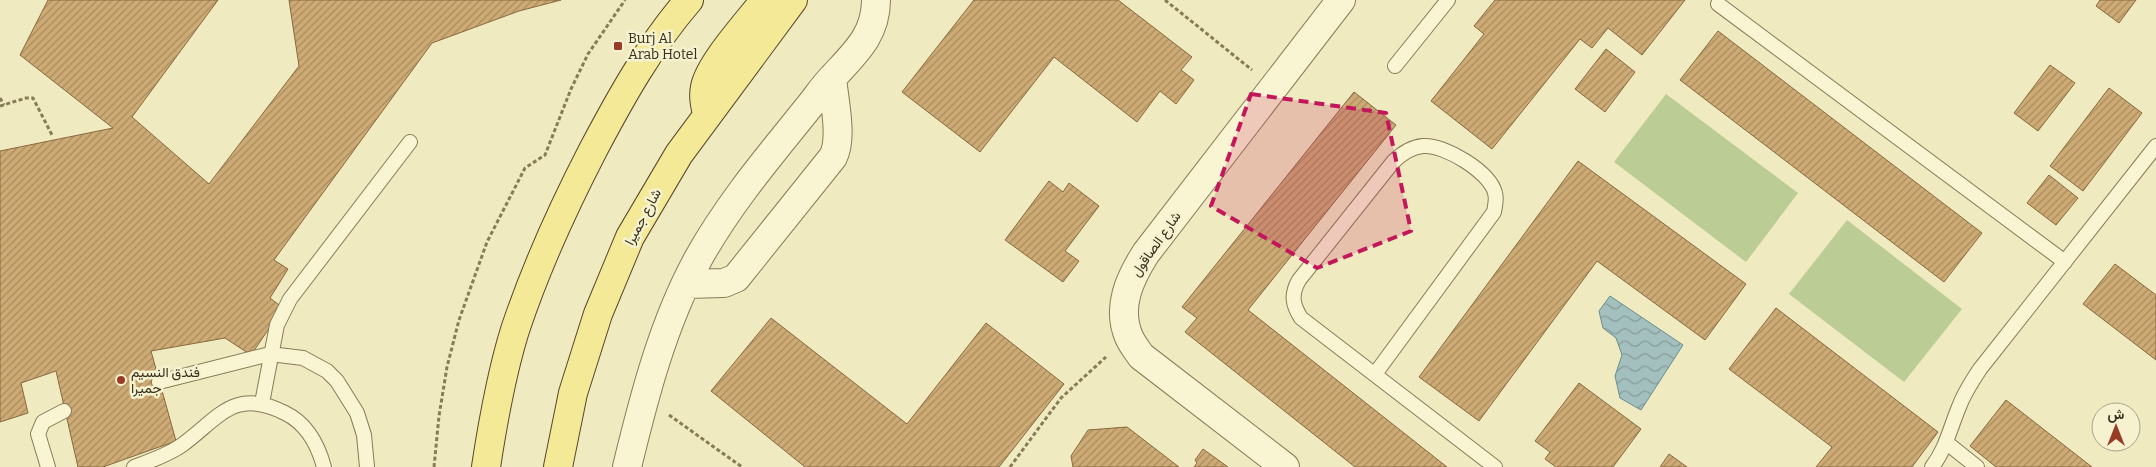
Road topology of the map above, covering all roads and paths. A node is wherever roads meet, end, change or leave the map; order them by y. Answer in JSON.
{"nodes":[{"id":1,"x":625,"y":0,"type":"edge"},
{"id":2,"x":689,"y":0,"type":"edge"},
{"id":3,"x":876,"y":0,"type":"edge"},
{"id":4,"x":1165,"y":0,"type":"edge"},
{"id":5,"x":1341,"y":0,"type":"edge"},
{"id":6,"x":1448,"y":0,"type":"edge"},
{"id":7,"x":790,"y":1,"type":"edge"},
{"id":8,"x":1718,"y":4,"type":"dead end"},
{"id":9,"x":1395,"y":66,"type":"dead end"},
{"id":10,"x":832,"y":78,"type":"junction"},
{"id":11,"x":1274,"y":88,"type":"junction"},
{"id":12,"x":0,"y":98,"type":"edge"},
{"id":13,"x":2,"y":106,"type":"edge"},
{"id":14,"x":52,"y":136,"type":"dead end"},
{"id":15,"x":410,"y":142,"type":"dead end"},
{"id":16,"x":2156,"y":146,"type":"edge"},
{"id":17,"x":2066,"y":262,"type":"junction"},
{"id":18,"x":686,"y":284,"type":"junction"},
{"id":19,"x":1128,"y":336,"type":"junction"},
{"id":20,"x":270,"y":354,"type":"junction"},
{"id":21,"x":1374,"y":374,"type":"junction"},
{"id":22,"x":159,"y":382,"type":"dead end"},
{"id":23,"x":646,"y":399,"type":"junction"},
{"id":24,"x":262,"y":403,"type":"junction"},
{"id":25,"x":64,"y":411,"type":"dead end"},
{"id":26,"x":1947,"y":443,"type":"junction"},
{"id":27,"x":48,"y":467,"type":"edge"},
{"id":28,"x":134,"y":467,"type":"edge"},
{"id":29,"x":324,"y":467,"type":"edge"},
{"id":30,"x":367,"y":467,"type":"edge"},
{"id":31,"x":434,"y":467,"type":"edge"},
{"id":32,"x":486,"y":467,"type":"edge"},
{"id":33,"x":558,"y":467,"type":"edge"},
{"id":34,"x":627,"y":467,"type":"edge"},
{"id":35,"x":742,"y":467,"type":"edge"},
{"id":36,"x":1010,"y":467,"type":"edge"},
{"id":37,"x":1285,"y":467,"type":"edge"},
{"id":38,"x":1495,"y":467,"type":"edge"},
{"id":39,"x":1932,"y":467,"type":"edge"},
{"id":40,"x":1977,"y":467,"type":"edge"}],
"edges":[{"from":1,"to":31,"type":"path"},
{"from":2,"to":32,"type":"main road"},
{"from":3,"to":10,"type":"street"},
{"from":4,"to":11,"type":"path"},
{"from":5,"to":11,"type":"street","name":"شارع الصاقول"},
{"from":6,"to":9,"type":"lane"},
{"from":7,"to":33,"type":"main road","name":"شارع جميرا"},
{"from":8,"to":17,"type":"lane"},
{"from":10,"to":18,"type":"street"},
{"from":10,"to":18,"type":"street"},
{"from":11,"to":19,"type":"street","name":"شارع الصاقول"},
{"from":12,"to":13,"type":"path"},
{"from":13,"to":14,"type":"path"},
{"from":15,"to":20,"type":"lane"},
{"from":16,"to":17,"type":"lane"},
{"from":17,"to":26,"type":"lane"},
{"from":18,"to":23,"type":"street"},
{"from":19,"to":36,"type":"path"},
{"from":19,"to":37,"type":"street","name":"شارع الصاقول"},
{"from":20,"to":22,"type":"lane"},
{"from":20,"to":24,"type":"lane"},
{"from":20,"to":30,"type":"lane"},
{"from":21,"to":21,"type":"lane"},
{"from":21,"to":38,"type":"lane"},
{"from":23,"to":34,"type":"street"},
{"from":23,"to":35,"type":"path"},
{"from":24,"to":28,"type":"lane"},
{"from":24,"to":29,"type":"lane"},
{"from":25,"to":27,"type":"lane"},
{"from":26,"to":39,"type":"lane"},
{"from":26,"to":40,"type":"lane"}]}
